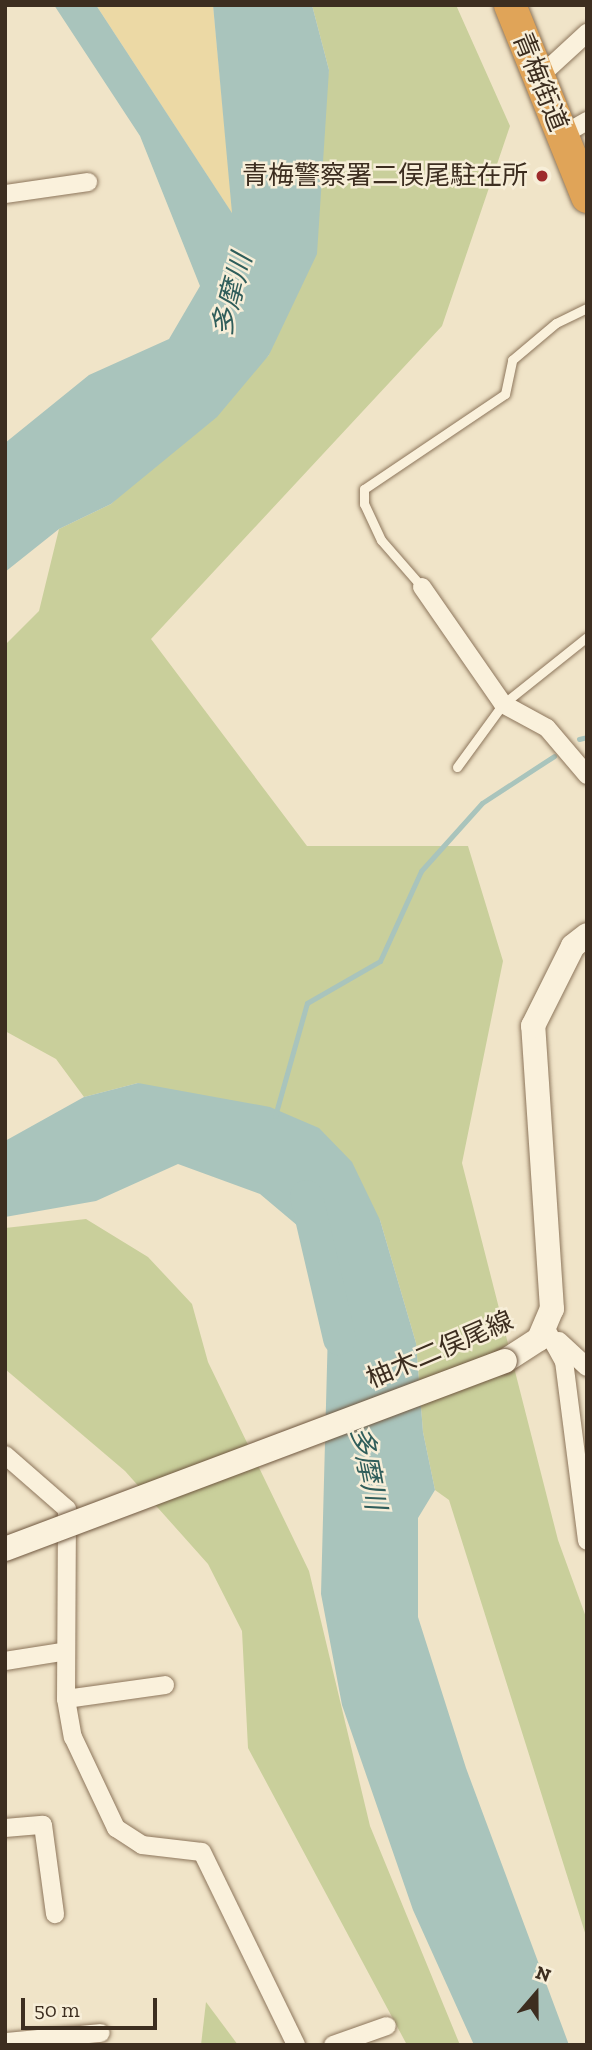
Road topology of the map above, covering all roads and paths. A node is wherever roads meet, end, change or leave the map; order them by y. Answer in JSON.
{"nodes":[{"id":1,"x":510,"y":5,"type":"edge"},
{"id":2,"x":587,"y":33,"type":"edge"},
{"id":3,"x":534,"y":67,"type":"junction"},
{"id":4,"x":574,"y":128,"type":"edge"},
{"id":5,"x":88,"y":182,"type":"dead end"},
{"id":6,"x":5,"y":194,"type":"edge"},
{"id":7,"x":587,"y":197,"type":"edge"},
{"id":8,"x":587,"y":308,"type":"edge"},
{"id":9,"x":422,"y":587,"type":"joint"},
{"id":10,"x":587,"y":637,"type":"edge"},
{"id":11,"x":503,"y":704,"type":"junction"},
{"id":12,"x":457,"y":767,"type":"dead end"},
{"id":13,"x":587,"y":775,"type":"edge"},
{"id":14,"x":587,"y":935,"type":"edge"},
{"id":15,"x":546,"y":1329,"type":"junction"},
{"id":16,"x":587,"y":1367,"type":"edge"},
{"id":17,"x":5,"y":1455,"type":"edge"},
{"id":18,"x":587,"y":1541,"type":"edge"},
{"id":19,"x":5,"y":1549,"type":"edge"},
{"id":20,"x":62,"y":1652,"type":"junction"},
{"id":21,"x":5,"y":1661,"type":"edge"},
{"id":22,"x":165,"y":1685,"type":"dead end"},
{"id":23,"x":66,"y":1699,"type":"junction"},
{"id":24,"x":5,"y":1828,"type":"edge"},
{"id":25,"x":55,"y":1914,"type":"dead end"},
{"id":26,"x":387,"y":2026,"type":"dead end"},
{"id":27,"x":101,"y":2033,"type":"dead end"},
{"id":28,"x":5,"y":2042,"type":"edge"},
{"id":29,"x":296,"y":2045,"type":"edge"},
{"id":30,"x":333,"y":2045,"type":"edge"}],
"edges":[{"from":1,"to":3,"type":"highway","name":"青梅街道"},
{"from":2,"to":3,"type":"street"},
{"from":3,"to":4,"type":"highway","name":"青梅街道"},
{"from":4,"to":7,"type":"highway","name":"青梅街道"},
{"from":5,"to":6,"type":"street"},
{"from":8,"to":9,"type":"lane"},
{"from":9,"to":11,"type":"street"},
{"from":10,"to":11,"type":"lane"},
{"from":11,"to":12,"type":"lane"},
{"from":11,"to":13,"type":"street"},
{"from":14,"to":15,"type":"main road","name":"柚木二俣尾線"},
{"from":15,"to":16,"type":"street"},
{"from":15,"to":18,"type":"street"},
{"from":15,"to":19,"type":"main road","name":"柚木二俣尾線","bridge":true},
{"from":17,"to":20,"type":"street"},
{"from":20,"to":21,"type":"street"},
{"from":20,"to":23,"type":"street"},
{"from":22,"to":23,"type":"street"},
{"from":23,"to":29,"type":"street"},
{"from":24,"to":25,"type":"street"},
{"from":26,"to":30,"type":"street"},
{"from":27,"to":28,"type":"street"}]}
